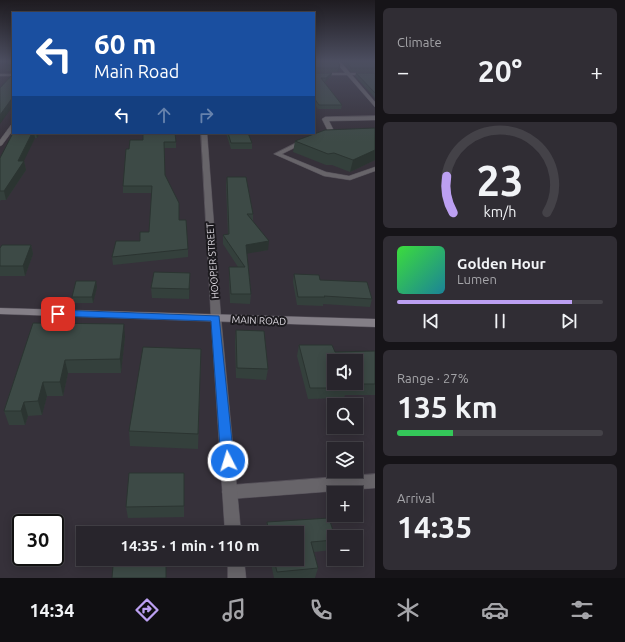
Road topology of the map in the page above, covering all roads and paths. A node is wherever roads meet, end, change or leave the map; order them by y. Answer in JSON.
{"nodes":[{"id":1,"x":361,"y":88,"type":"edge"},
{"id":2,"x":375,"y":105,"type":"edge"},
{"id":3,"x":375,"y":118,"type":"edge"},
{"id":4,"x":12,"y":127,"type":"edge"},
{"id":5,"x":204,"y":134,"type":"edge"},
{"id":6,"x":322,"y":135,"type":"edge"},
{"id":7,"x":309,"y":138,"type":"edge"},
{"id":8,"x":0,"y":144,"type":"edge"},
{"id":9,"x":375,"y":169,"type":"edge"},
{"id":10,"x":0,"y":311,"type":"edge"},
{"id":11,"x":216,"y":318,"type":"junction"},
{"id":12,"x":375,"y":323,"type":"edge"},
{"id":13,"x":375,"y":481,"type":"edge"},
{"id":14,"x":230,"y":492,"type":"junction"},
{"id":15,"x":232,"y":526,"type":"edge"},
{"id":16,"x":236,"y":566,"type":"edge"},
{"id":17,"x":237,"y":578,"type":"edge"}],
"edges":[{"from":1,"to":2,"type":"street"},
{"from":3,"to":6,"type":"street"},
{"from":4,"to":8,"type":"street"},
{"from":5,"to":11,"type":"street","name":"HOOPER STREET"},
{"from":7,"to":9,"type":"street"},
{"from":10,"to":11,"type":"main road","name":"MAIN ROAD"},
{"from":11,"to":12,"type":"main road","name":"MAIN ROAD"},
{"from":11,"to":14,"type":"street","name":"HOOPER STREET"},
{"from":13,"to":14,"type":"street"},
{"from":14,"to":15,"type":"street","name":"HOOPER STREET"},
{"from":16,"to":17,"type":"street"}]}
